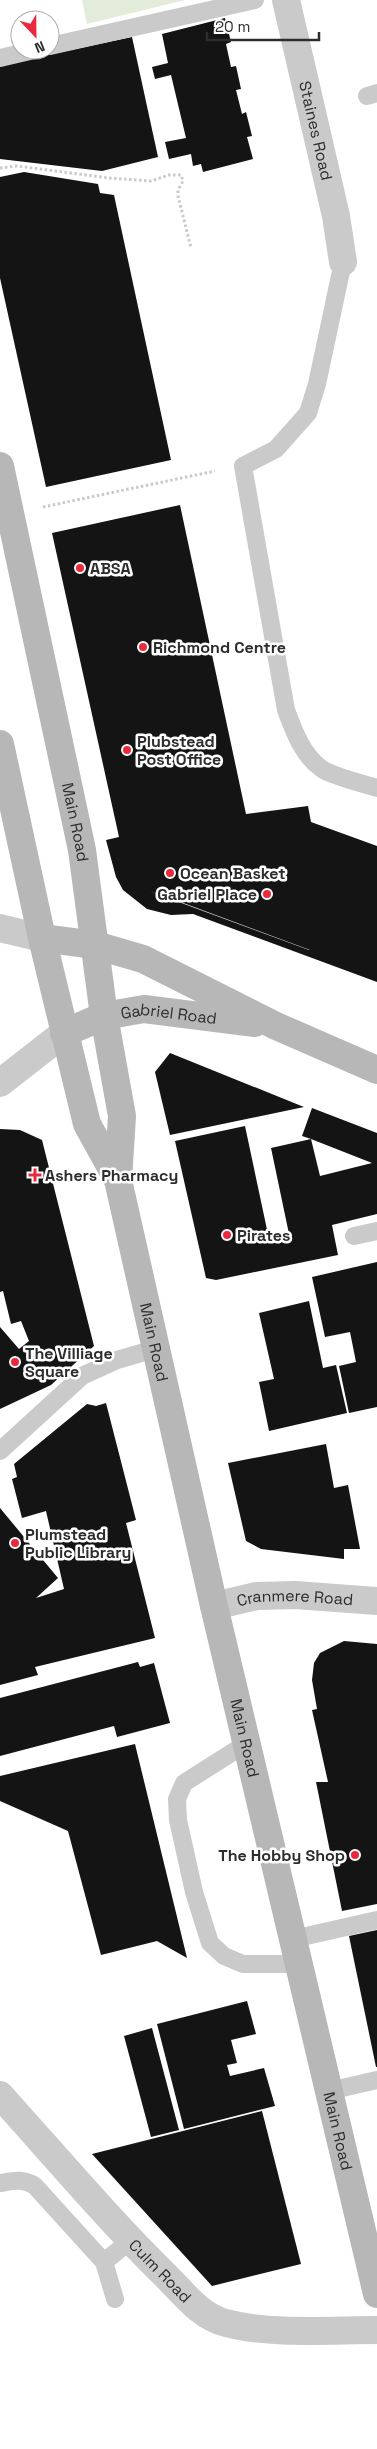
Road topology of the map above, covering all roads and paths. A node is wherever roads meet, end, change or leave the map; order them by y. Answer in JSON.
{"nodes":[{"id":1,"x":255,"y":0,"type":"edge"},
{"id":2,"x":286,"y":0,"type":"edge"},
{"id":3,"x":60,"y":44,"type":"edge"},
{"id":4,"x":0,"y":168,"type":"edge"},
{"id":5,"x":191,"y":248,"type":"dead end"},
{"id":6,"x":343,"y":262,"type":"joint"},
{"id":7,"x":0,"y":466,"type":"edge"},
{"id":8,"x":243,"y":466,"type":"junction"},
{"id":9,"x":37,"y":508,"type":"dead end"},
{"id":10,"x":0,"y":744,"type":"edge"},
{"id":11,"x":377,"y":788,"type":"edge"},
{"id":12,"x":0,"y":928,"type":"edge"},
{"id":13,"x":42,"y":938,"type":"junction"},
{"id":14,"x":95,"y":945,"type":"junction"},
{"id":15,"x":104,"y":1016,"type":"junction"},
{"id":16,"x":276,"y":1026,"type":"junction"},
{"id":17,"x":64,"y":1033,"type":"junction"},
{"id":18,"x":377,"y":1070,"type":"edge"},
{"id":19,"x":0,"y":1083,"type":"edge"},
{"id":20,"x":118,"y":1180,"type":"junction"},
{"id":21,"x":377,"y":1231,"type":"edge"},
{"id":22,"x":354,"y":1236,"type":"dead end"},
{"id":23,"x":156,"y":1349,"type":"junction"},
{"id":24,"x":0,"y":1451,"type":"edge"},
{"id":25,"x":377,"y":1601,"type":"edge"},
{"id":26,"x":214,"y":1606,"type":"junction"},
{"id":27,"x":247,"y":1743,"type":"junction"},
{"id":28,"x":377,"y":1920,"type":"edge"},
{"id":29,"x":296,"y":1952,"type":"junction"},
{"id":30,"x":377,"y":2080,"type":"edge"},
{"id":31,"x":329,"y":2091,"type":"junction"},
{"id":32,"x":3,"y":2104,"type":"edge"},
{"id":33,"x":0,"y":2183,"type":"edge"},
{"id":34,"x":131,"y":2240,"type":"junction"},
{"id":35,"x":104,"y":2262,"type":"junction"},
{"id":36,"x":377,"y":2294,"type":"edge"},
{"id":37,"x":115,"y":2299,"type":"dead end"},
{"id":38,"x":377,"y":2330,"type":"edge"}],
"edges":[{"from":1,"to":3,"type":"lane"},
{"from":2,"to":6,"type":"street","name":"Staines Road"},
{"from":4,"to":5,"type":"path"},
{"from":6,"to":8,"type":"lane"},
{"from":7,"to":14,"type":"main road","name":"Main Road"},
{"from":8,"to":9,"type":"path"},
{"from":8,"to":11,"type":"lane"},
{"from":10,"to":13,"type":"main road","name":"Main Road"},
{"from":12,"to":13,"type":"street"},
{"from":13,"to":14,"type":"main road","name":"Gabriel Road"},
{"from":13,"to":17,"type":"main road","name":"Main Road"},
{"from":14,"to":15,"type":"main road","name":"Main Road"},
{"from":14,"to":16,"type":"main road","name":"Gabriel Road"},
{"from":15,"to":16,"type":"main road","name":"Gabriel Road"},
{"from":15,"to":17,"type":"main road","name":"Gabriel Road"},
{"from":15,"to":20,"type":"main road","name":"Main Road"},
{"from":16,"to":18,"type":"main road","name":"Gabriel Road"},
{"from":17,"to":19,"type":"street"},
{"from":17,"to":20,"type":"main road","name":"Main Road"},
{"from":20,"to":23,"type":"main road","name":"Main Road"},
{"from":21,"to":22,"type":"lane"},
{"from":23,"to":24,"type":"lane"},
{"from":23,"to":26,"type":"main road","name":"Main Road"},
{"from":25,"to":26,"type":"street","name":"Cranmere Road"},
{"from":26,"to":27,"type":"main road","name":"Main Road"},
{"from":27,"to":29,"type":"main road","name":"Main Road"},
{"from":27,"to":29,"type":"lane"},
{"from":28,"to":29,"type":"lane"},
{"from":29,"to":31,"type":"main road","name":"Main Road"},
{"from":30,"to":31,"type":"lane"},
{"from":31,"to":36,"type":"main road","name":"Main Road"},
{"from":32,"to":34,"type":"street","name":"Culm Road"},
{"from":33,"to":35,"type":"lane"},
{"from":34,"to":35,"type":"lane"},
{"from":34,"to":38,"type":"street","name":"Culm Road"},
{"from":35,"to":37,"type":"lane"}]}
